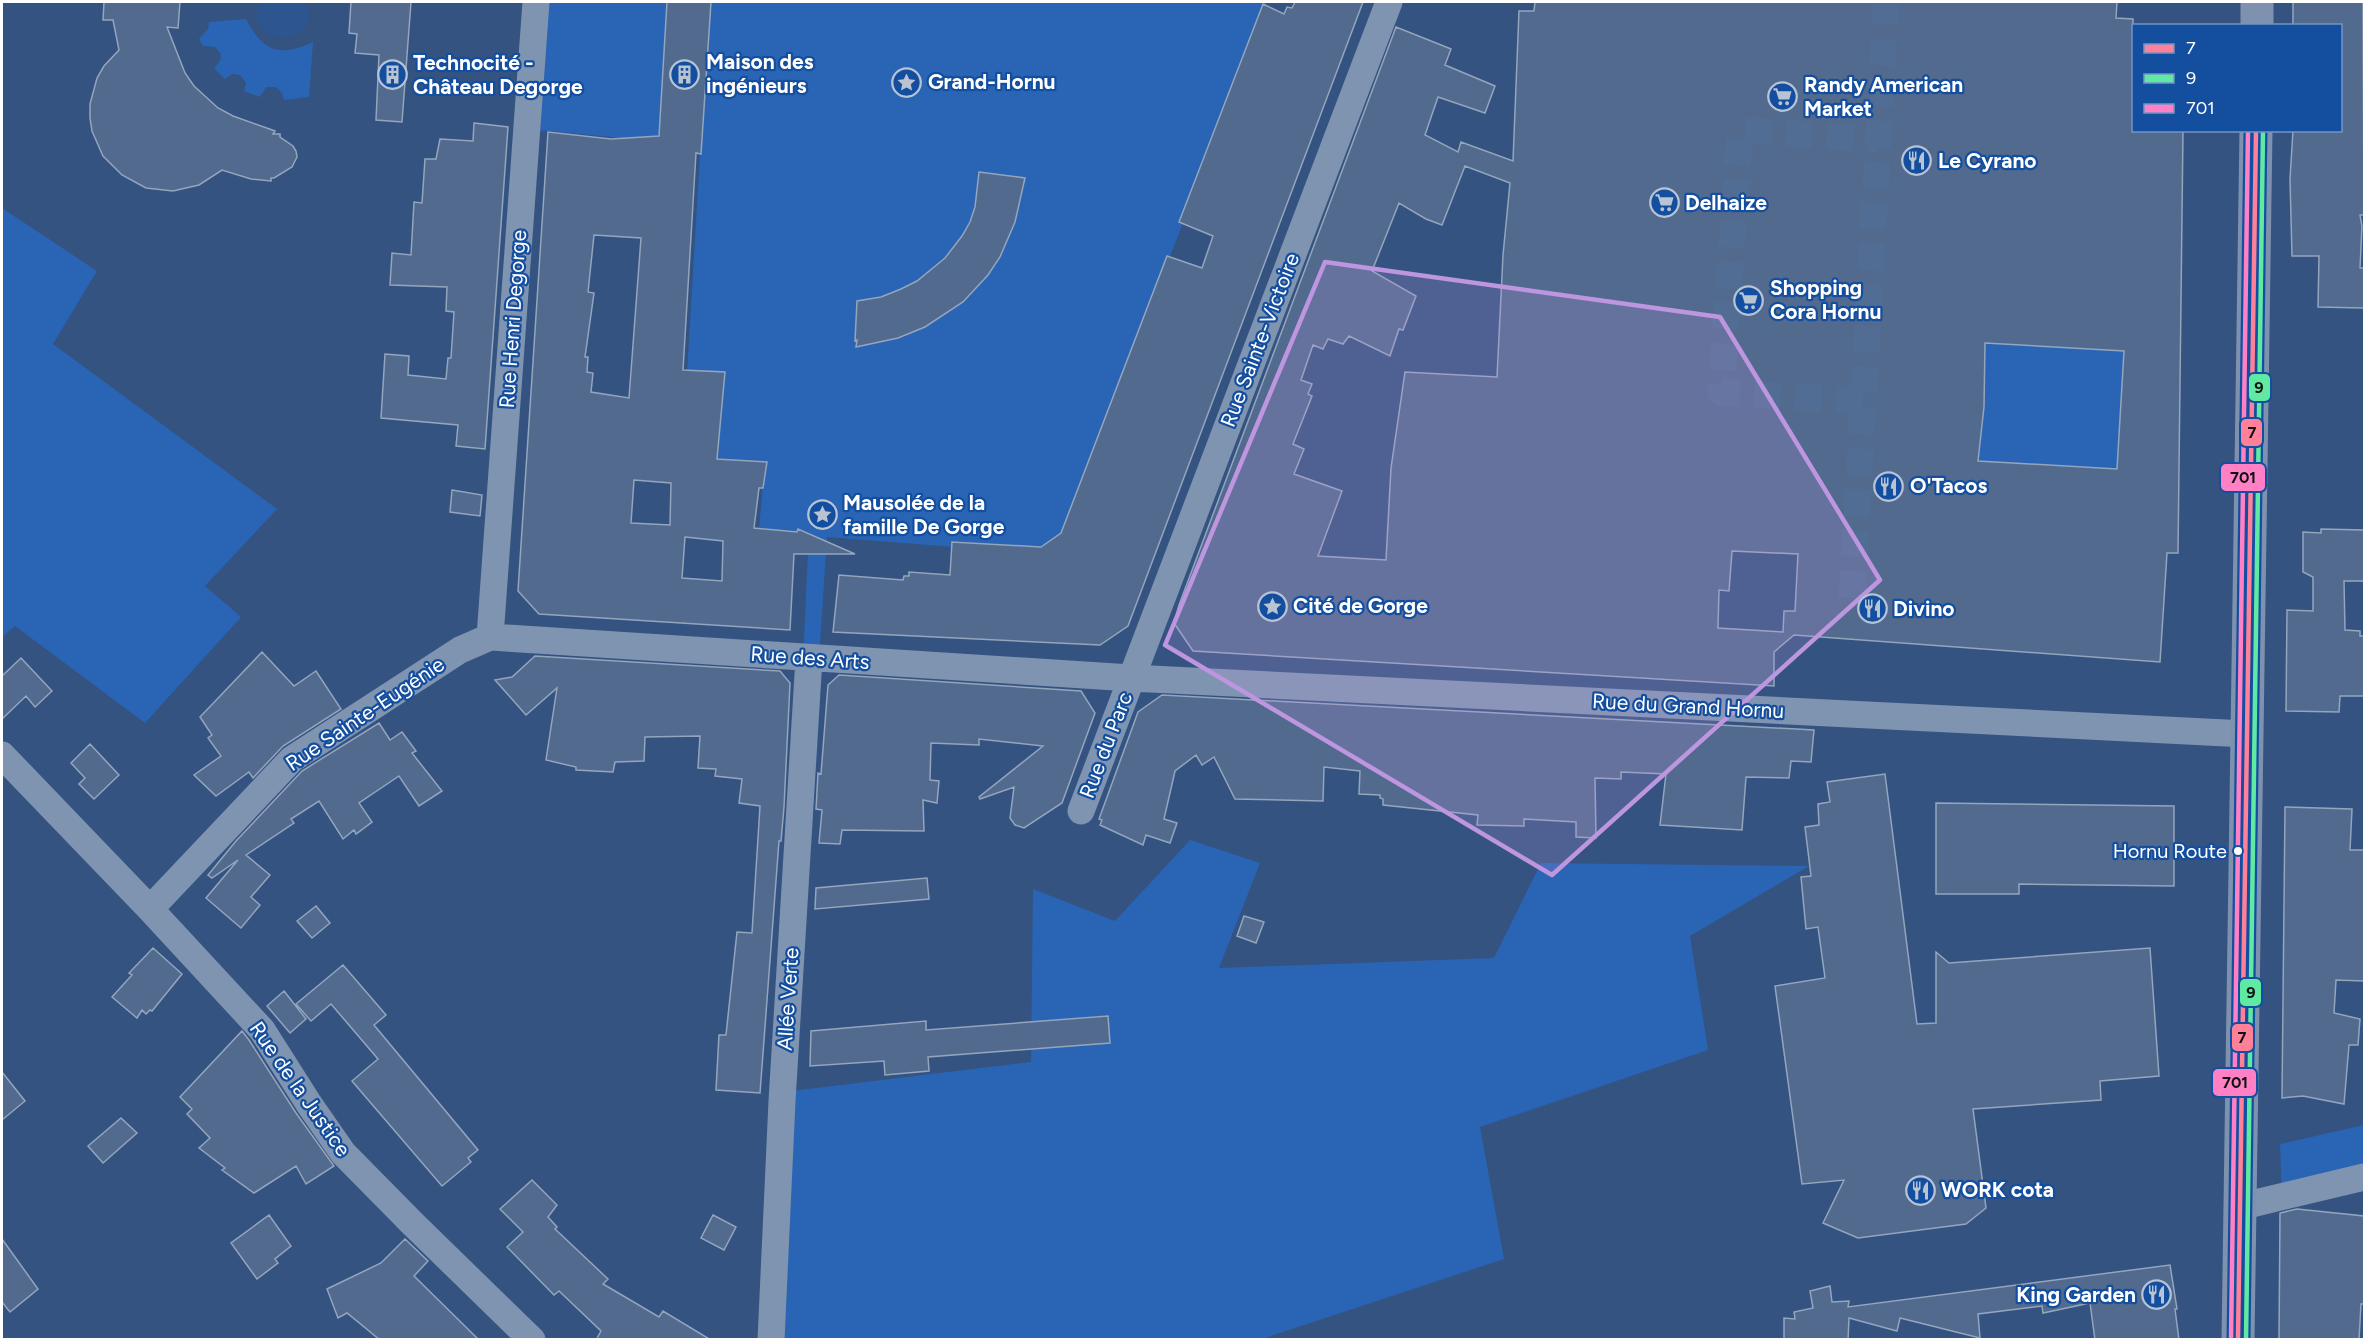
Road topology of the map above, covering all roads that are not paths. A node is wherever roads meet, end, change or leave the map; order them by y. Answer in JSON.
{"nodes":[{"id":1,"x":536,"y":2,"type":"edge"},
{"id":2,"x":1389,"y":2,"type":"edge"},
{"id":3,"x":2258,"y":2,"type":"edge"},
{"id":4,"x":2257,"y":24,"type":"edge"},
{"id":5,"x":2256,"y":132,"type":"edge"},
{"id":6,"x":490,"y":637,"type":"junction"},
{"id":7,"x":809,"y":658,"type":"junction"},
{"id":8,"x":1131,"y":678,"type":"junction"},
{"id":9,"x":2246,"y":734,"type":"junction"},
{"id":10,"x":2,"y":755,"type":"edge"},
{"id":11,"x":1081,"y":811,"type":"dead end"},
{"id":12,"x":150,"y":909,"type":"junction"},
{"id":13,"x":2364,"y":1177,"type":"edge"},
{"id":14,"x":2239,"y":1207,"type":"junction"},
{"id":15,"x":532,"y":1340,"type":"edge"},
{"id":16,"x":771,"y":1340,"type":"edge"},
{"id":17,"x":2238,"y":1340,"type":"edge"}],
"edges":[{"from":1,"to":6,"type":"street","name":"Rue Henri Degorge"},
{"from":2,"to":8,"type":"street","name":"Rue Sainte-Victoire"},
{"from":3,"to":4,"type":"main road"},
{"from":5,"to":9,"type":"main road"},
{"from":6,"to":7,"type":"street","name":"Rue des Arts"},
{"from":6,"to":12,"type":"street","name":"Rue Sainte-Eugénie"},
{"from":7,"to":8,"type":"street","name":"Rue des Arts"},
{"from":7,"to":16,"type":"street","name":"Allée Verte"},
{"from":8,"to":9,"type":"street","name":"Rue du Grand Hornu"},
{"from":8,"to":11,"type":"street","name":"Rue du Parc"},
{"from":9,"to":14,"type":"main road"},
{"from":10,"to":12,"type":"street","name":"Rue de la Justice"},
{"from":12,"to":15,"type":"street","name":"Rue de la Justice"},
{"from":13,"to":14,"type":"street"},
{"from":14,"to":17,"type":"main road"}]}
